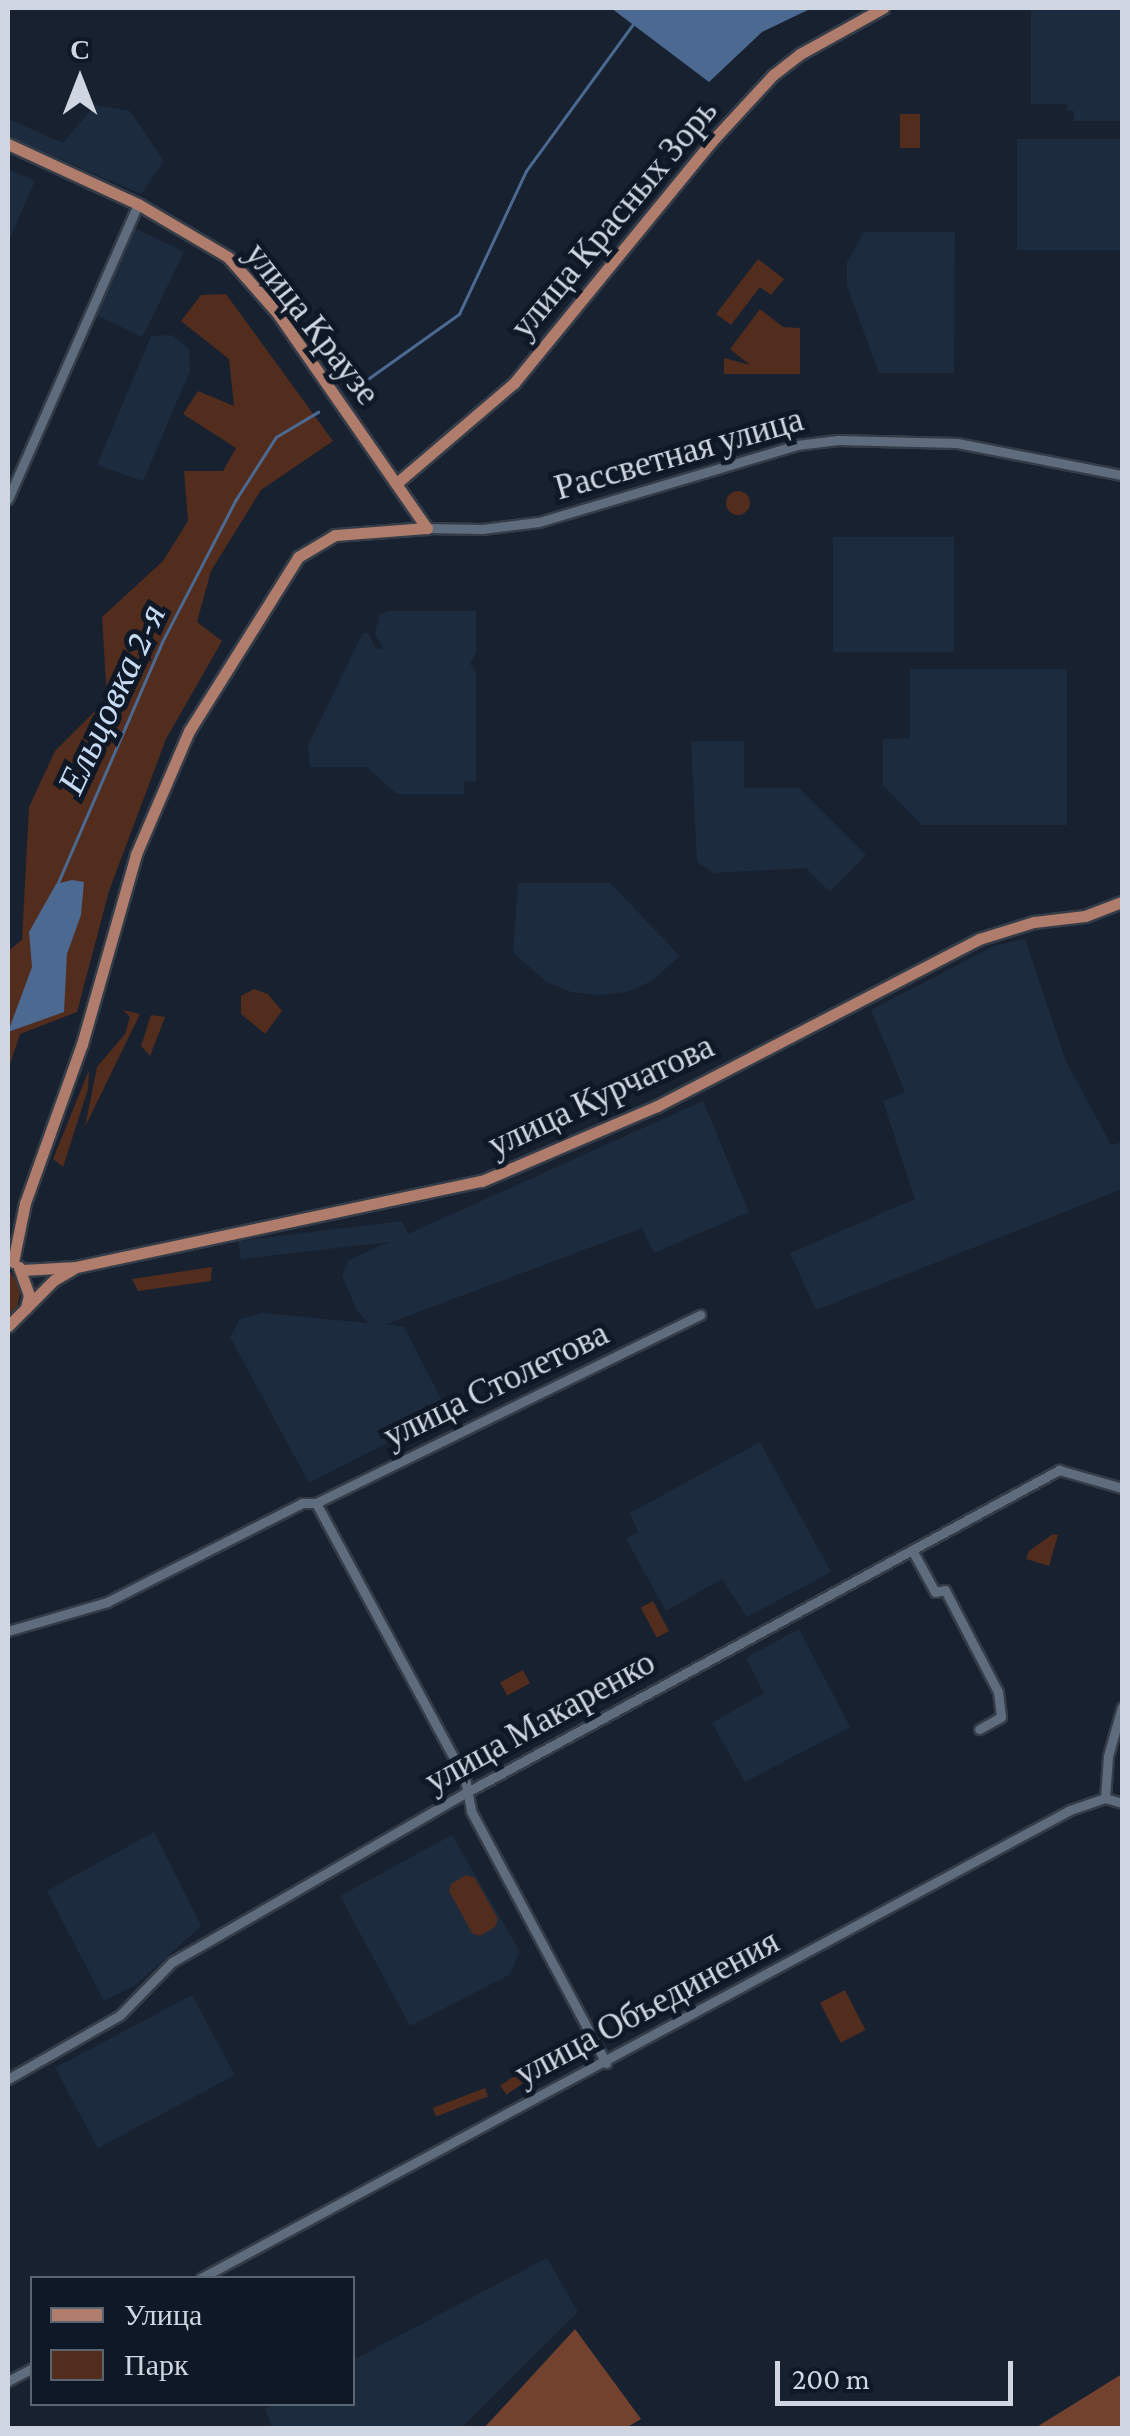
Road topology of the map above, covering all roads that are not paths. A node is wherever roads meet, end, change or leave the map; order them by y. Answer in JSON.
{"nodes":[{"id":1,"x":883,"y":8,"type":"edge"},
{"id":2,"x":8,"y":144,"type":"edge"},
{"id":3,"x":138,"y":204,"type":"junction"},
{"id":4,"x":1122,"y":474,"type":"edge"},
{"id":5,"x":398,"y":482,"type":"junction"},
{"id":6,"x":8,"y":499,"type":"edge"},
{"id":7,"x":428,"y":528,"type":"junction"},
{"id":8,"x":1122,"y":902,"type":"edge"},
{"id":9,"x":25,"y":1203,"type":"junction"},
{"id":10,"x":8,"y":1227,"type":"edge"},
{"id":11,"x":14,"y":1264,"type":"edge"},
{"id":12,"x":76,"y":1267,"type":"junction"},
{"id":13,"x":26,"y":1308,"type":"junction"},
{"id":14,"x":700,"y":1316,"type":"dead end"},
{"id":15,"x":8,"y":1327,"type":"edge"},
{"id":16,"x":1122,"y":1488,"type":"edge"},
{"id":17,"x":316,"y":1504,"type":"junction"},
{"id":18,"x":912,"y":1550,"type":"junction"},
{"id":19,"x":8,"y":1631,"type":"edge"},
{"id":20,"x":1122,"y":1707,"type":"edge"},
{"id":21,"x":980,"y":1728,"type":"dead end"},
{"id":22,"x":469,"y":1791,"type":"junction"},
{"id":23,"x":1105,"y":1798,"type":"junction"},
{"id":24,"x":1122,"y":1803,"type":"edge"},
{"id":25,"x":606,"y":2063,"type":"junction"},
{"id":26,"x":8,"y":2079,"type":"edge"},
{"id":27,"x":205,"y":2276,"type":"edge"},
{"id":28,"x":30,"y":2369,"type":"edge"},
{"id":29,"x":8,"y":2381,"type":"edge"}],
"edges":[{"from":1,"to":5,"type":"main road","name":"улица Красных Зорь"},
{"from":2,"to":3,"type":"main road","name":"улица Краузе"},
{"from":3,"to":5,"type":"main road","name":"улица Краузе"},
{"from":3,"to":6,"type":"street"},
{"from":4,"to":7,"type":"street","name":"Рассветная улица"},
{"from":5,"to":7,"type":"main road","name":"улица Краузе"},
{"from":7,"to":9,"type":"main road"},
{"from":8,"to":12,"type":"main road","name":"улица Курчатова"},
{"from":9,"to":10,"type":"main road"},
{"from":9,"to":11,"type":"main road"},
{"from":11,"to":12,"type":"main road","name":"улица Курчатова"},
{"from":11,"to":13,"type":"main road"},
{"from":12,"to":13,"type":"main road"},
{"from":13,"to":15,"type":"main road"},
{"from":14,"to":17,"type":"street","name":"улица Столетова"},
{"from":16,"to":18,"type":"street","name":"улица Макаренко"},
{"from":17,"to":19,"type":"street","name":"улица Столетова"},
{"from":17,"to":22,"type":"street"},
{"from":18,"to":21,"type":"street"},
{"from":18,"to":22,"type":"street","name":"улица Макаренко"},
{"from":20,"to":23,"type":"street"},
{"from":22,"to":25,"type":"street"},
{"from":22,"to":26,"type":"street","name":"улица Макаренко"},
{"from":23,"to":24,"type":"street"},
{"from":23,"to":25,"type":"street","name":"улица Объединения"},
{"from":25,"to":27,"type":"street","name":"улица Объединения"},
{"from":28,"to":29,"type":"street"}]}
